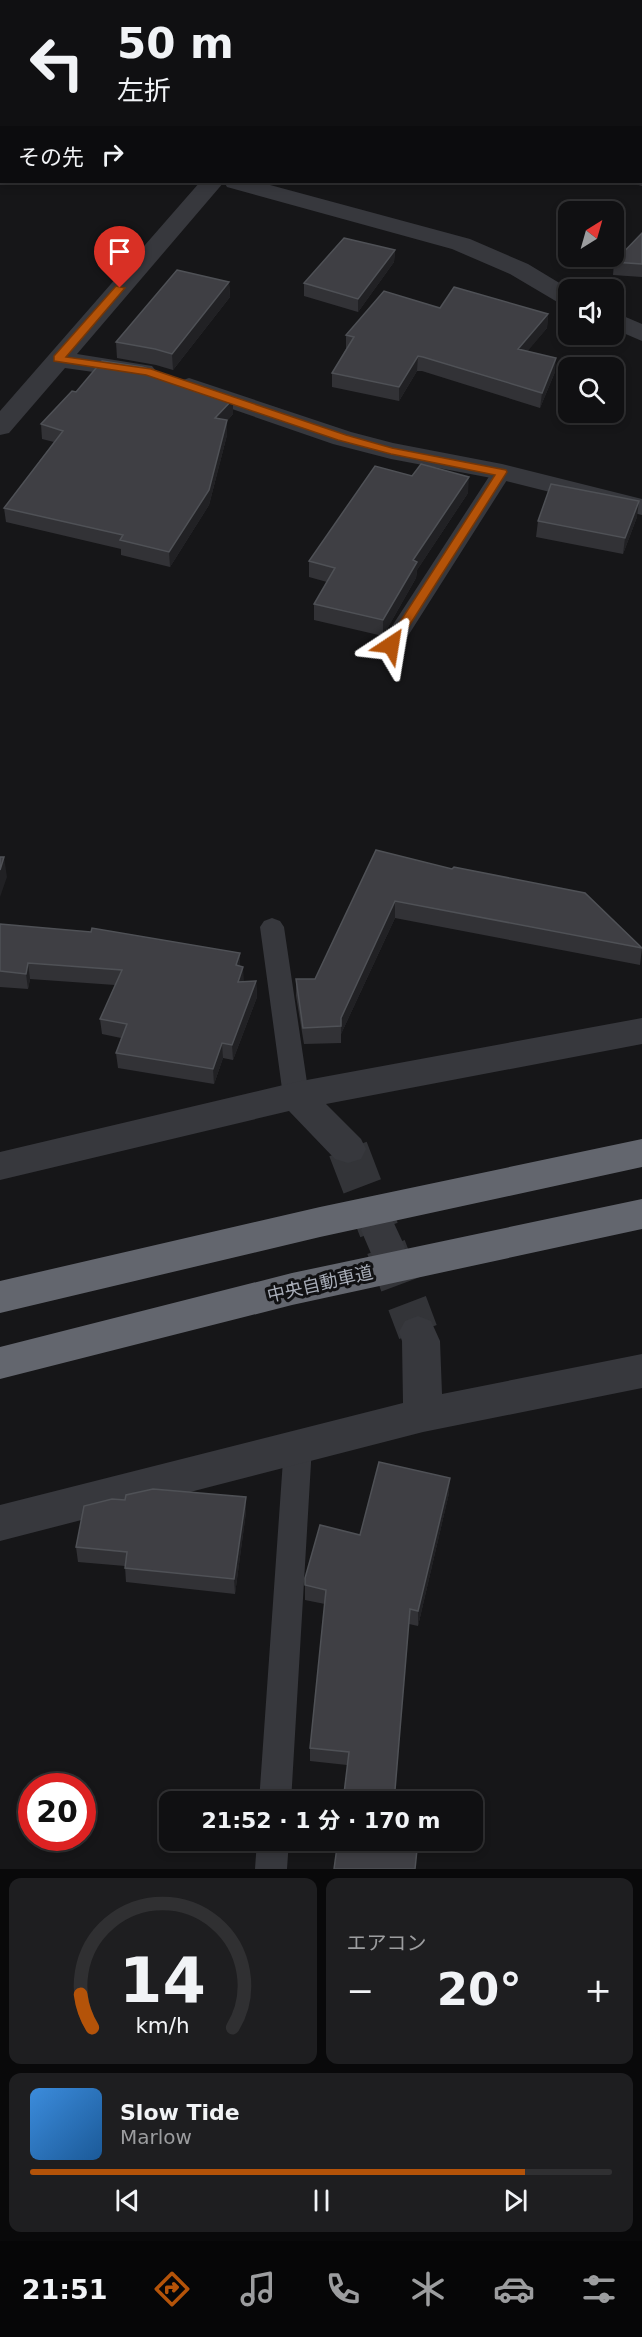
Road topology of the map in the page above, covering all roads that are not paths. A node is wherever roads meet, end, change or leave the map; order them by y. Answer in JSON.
{"nodes":[{"id":1,"x":211,"y":183,"type":"edge"},
{"id":2,"x":239,"y":183,"type":"edge"},
{"id":3,"x":558,"y":292,"type":"edge"},
{"id":4,"x":624,"y":325,"type":"edge"},
{"id":5,"x":642,"y":333,"type":"edge"},
{"id":6,"x":58,"y":359,"type":"junction"},
{"id":7,"x":0,"y":427,"type":"edge"},
{"id":8,"x":502,"y":472,"type":"junction"},
{"id":9,"x":642,"y":507,"type":"edge"},
{"id":10,"x":391,"y":645,"type":"dead end"},
{"id":11,"x":272,"y":927,"type":"dead end"},
{"id":12,"x":642,"y":1031,"type":"edge"},
{"id":13,"x":296,"y":1096,"type":"junction"},
{"id":14,"x":642,"y":1148,"type":"edge"},
{"id":15,"x":348,"y":1149,"type":"tunnel mouth"},
{"id":16,"x":642,"y":1153,"type":"edge"},
{"id":17,"x":0,"y":1166,"type":"edge"},
{"id":18,"x":516,"y":1178,"type":"junction"},
{"id":19,"x":642,"y":1214,"type":"edge"},
{"id":20,"x":0,"y":1297,"type":"edge"},
{"id":21,"x":418,"y":1332,"type":"tunnel mouth"},
{"id":22,"x":0,"y":1363,"type":"edge"},
{"id":23,"x":642,"y":1371,"type":"edge"},
{"id":24,"x":423,"y":1414,"type":"junction"},
{"id":25,"x":298,"y":1446,"type":"junction"},
{"id":26,"x":0,"y":1523,"type":"edge"},
{"id":27,"x":277,"y":1791,"type":"edge"},
{"id":28,"x":272,"y":1851,"type":"edge"},
{"id":29,"x":271,"y":1869,"type":"edge"}],
"edges":[{"from":1,"to":6,"type":"street"},
{"from":2,"to":3,"type":"street"},
{"from":4,"to":5,"type":"street"},
{"from":6,"to":7,"type":"street"},
{"from":6,"to":8,"type":"street"},
{"from":8,"to":9,"type":"street"},
{"from":8,"to":10,"type":"lane"},
{"from":11,"to":13,"type":"lane"},
{"from":12,"to":13,"type":"street"},
{"from":13,"to":15,"type":"street"},
{"from":13,"to":17,"type":"street"},
{"from":14,"to":18,"type":"highway"},
{"from":16,"to":18,"type":"highway"},
{"from":18,"to":20,"type":"highway"},
{"from":19,"to":22,"type":"highway","name":"中央自動車道"},
{"from":21,"to":24,"type":"street"},
{"from":23,"to":24,"type":"street"},
{"from":24,"to":25,"type":"street"},
{"from":25,"to":26,"type":"street"},
{"from":25,"to":27,"type":"lane"},
{"from":28,"to":29,"type":"lane"}]}
